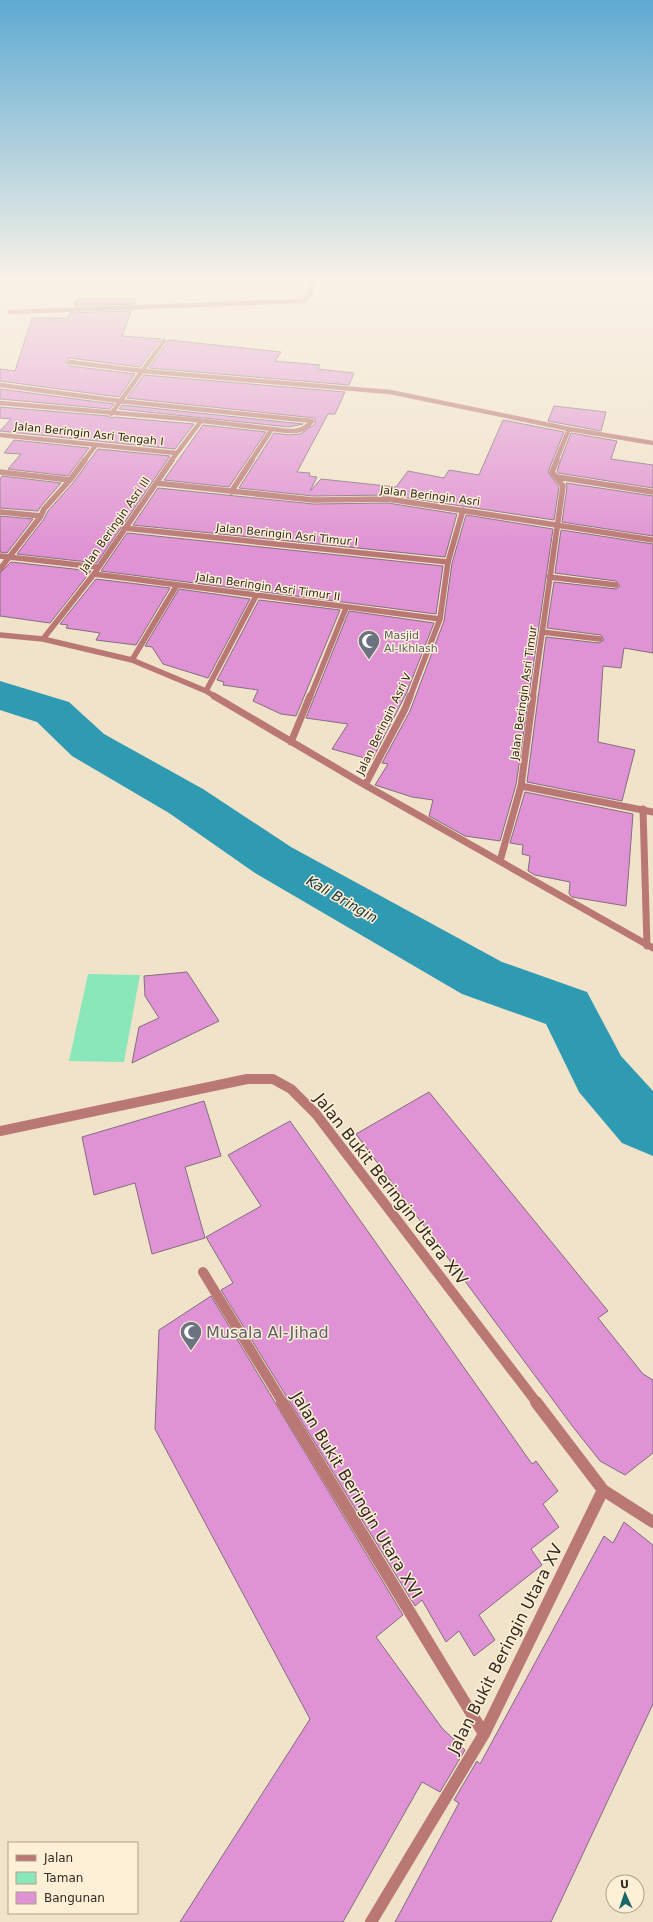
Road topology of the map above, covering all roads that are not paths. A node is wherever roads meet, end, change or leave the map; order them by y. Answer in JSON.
{"nodes":[{"id":1,"x":124,"y":369,"type":"edge"},
{"id":2,"x":142,"y":371,"type":"junction"},
{"id":3,"x":0,"y":385,"type":"edge"},
{"id":4,"x":119,"y":401,"type":"junction"},
{"id":5,"x":0,"y":403,"type":"edge"},
{"id":6,"x":194,"y":408,"type":"junction"},
{"id":7,"x":111,"y":414,"type":"junction"},
{"id":8,"x":186,"y":419,"type":"junction"},
{"id":9,"x":201,"y":420,"type":"junction"},
{"id":10,"x":272,"y":429,"type":"junction"},
{"id":11,"x":569,"y":429,"type":"junction"},
{"id":12,"x":0,"y":435,"type":"edge"},
{"id":13,"x":653,"y":443,"type":"edge"},
{"id":14,"x":96,"y":445,"type":"junction"},
{"id":15,"x":176,"y":453,"type":"junction"},
{"id":16,"x":0,"y":472,"type":"edge"},
{"id":17,"x":556,"y":477,"type":"junction"},
{"id":18,"x":70,"y":480,"type":"junction"},
{"id":19,"x":156,"y":483,"type":"junction"},
{"id":20,"x":231,"y":492,"type":"junction"},
{"id":21,"x":653,"y":492,"type":"edge"},
{"id":22,"x":462,"y":510,"type":"junction"},
{"id":23,"x":0,"y":512,"type":"edge"},
{"id":24,"x":41,"y":516,"type":"junction"},
{"id":25,"x":558,"y":525,"type":"junction"},
{"id":26,"x":124,"y":528,"type":"junction"},
{"id":27,"x":653,"y":540,"type":"edge"},
{"id":28,"x":0,"y":556,"type":"edge"},
{"id":29,"x":10,"y":557,"type":"junction"},
{"id":30,"x":448,"y":562,"type":"junction"},
{"id":31,"x":97,"y":567,"type":"junction"},
{"id":32,"x":0,"y":569,"type":"edge"},
{"id":33,"x":94,"y":574,"type":"junction"},
{"id":34,"x":549,"y":577,"type":"junction"},
{"id":35,"x":177,"y":585,"type":"junction"},
{"id":36,"x":616,"y":585,"type":"dead end"},
{"id":37,"x":256,"y":596,"type":"junction"},
{"id":38,"x":346,"y":608,"type":"junction"},
{"id":39,"x":440,"y":619,"type":"junction"},
{"id":40,"x":542,"y":632,"type":"junction"},
{"id":41,"x":0,"y":635,"type":"edge"},
{"id":42,"x":43,"y":639,"type":"junction"},
{"id":43,"x":600,"y":639,"type":"dead end"},
{"id":44,"x":132,"y":660,"type":"junction"},
{"id":45,"x":206,"y":691,"type":"junction"},
{"id":46,"x":291,"y":742,"type":"junction"},
{"id":47,"x":365,"y":785,"type":"junction"},
{"id":48,"x":521,"y":786,"type":"junction"},
{"id":49,"x":643,"y":809,"type":"junction"},
{"id":50,"x":653,"y":812,"type":"edge"},
{"id":51,"x":500,"y":861,"type":"junction"},
{"id":52,"x":650,"y":947,"type":"edge"},
{"id":53,"x":0,"y":1131,"type":"edge"},
{"id":54,"x":203,"y":1272,"type":"dead end"},
{"id":55,"x":603,"y":1490,"type":"junction"},
{"id":56,"x":653,"y":1522,"type":"edge"},
{"id":57,"x":484,"y":1734,"type":"junction"},
{"id":58,"x":371,"y":1922,"type":"edge"}],
"edges":[{"from":1,"to":2,"type":"street"},
{"from":2,"to":4,"type":"street"},
{"from":2,"to":11,"type":"street"},
{"from":3,"to":4,"type":"street"},
{"from":4,"to":6,"type":"street"},
{"from":4,"to":7,"type":"street"},
{"from":5,"to":7,"type":"street"},
{"from":6,"to":8,"type":"street"},
{"from":6,"to":10,"type":"street"},
{"from":7,"to":8,"type":"street"},
{"from":8,"to":9,"type":"street"},
{"from":9,"to":10,"type":"street"},
{"from":9,"to":15,"type":"street","name":"Jalan Beringin Asri III"},
{"from":10,"to":20,"type":"street"},
{"from":11,"to":13,"type":"street"},
{"from":11,"to":17,"type":"street"},
{"from":12,"to":14,"type":"street","name":"Jalan Beringin Asri Tengah I"},
{"from":14,"to":15,"type":"street","name":"Jalan Beringin Asri Tengah I"},
{"from":14,"to":18,"type":"street"},
{"from":15,"to":19,"type":"street","name":"Jalan Beringin Asri III"},
{"from":16,"to":18,"type":"street"},
{"from":17,"to":21,"type":"street"},
{"from":17,"to":25,"type":"street","name":"Jalan Beringin Asri Timur"},
{"from":18,"to":24,"type":"street"},
{"from":19,"to":20,"type":"street","name":"Jalan Beringin Asri"},
{"from":19,"to":26,"type":"street","name":"Jalan Beringin Asri III"},
{"from":20,"to":22,"type":"street","name":"Jalan Beringin Asri"},
{"from":22,"to":25,"type":"street","name":"Jalan Beringin Asri"},
{"from":22,"to":30,"type":"street","name":"Jalan Beringin Asri V"},
{"from":23,"to":24,"type":"street"},
{"from":24,"to":29,"type":"street"},
{"from":25,"to":27,"type":"street","name":"Jalan Beringin Asri"},
{"from":25,"to":34,"type":"street","name":"Jalan Beringin Asri Timur"},
{"from":26,"to":30,"type":"street","name":"Jalan Beringin Asri Timur I"},
{"from":26,"to":31,"type":"street","name":"Jalan Beringin Asri III"},
{"from":28,"to":29,"type":"street"},
{"from":29,"to":31,"type":"street"},
{"from":29,"to":32,"type":"street"},
{"from":30,"to":39,"type":"street","name":"Jalan Beringin Asri V"},
{"from":31,"to":33,"type":"street","name":"Jalan Beringin Asri III"},
{"from":33,"to":35,"type":"street","name":"Jalan Beringin Asri Timur II"},
{"from":33,"to":42,"type":"street","name":"Jalan Beringin Asri III"},
{"from":34,"to":36,"type":"street"},
{"from":34,"to":40,"type":"street","name":"Jalan Beringin Asri Timur"},
{"from":35,"to":37,"type":"street","name":"Jalan Beringin Asri Timur II"},
{"from":35,"to":44,"type":"street"},
{"from":37,"to":38,"type":"street","name":"Jalan Beringin Asri Timur II"},
{"from":37,"to":45,"type":"street"},
{"from":38,"to":39,"type":"street","name":"Jalan Beringin Asri Timur II"},
{"from":38,"to":46,"type":"street"},
{"from":39,"to":47,"type":"street","name":"Jalan Beringin Asri V"},
{"from":40,"to":43,"type":"street"},
{"from":40,"to":48,"type":"street","name":"Jalan Beringin Asri Timur"},
{"from":41,"to":42,"type":"street"},
{"from":42,"to":44,"type":"street"},
{"from":44,"to":45,"type":"street"},
{"from":45,"to":46,"type":"street"},
{"from":46,"to":47,"type":"street"},
{"from":47,"to":51,"type":"street"},
{"from":48,"to":49,"type":"street"},
{"from":48,"to":51,"type":"street","name":"Jalan Beringin Asri Timur"},
{"from":49,"to":50,"type":"street"},
{"from":49,"to":52,"type":"street"},
{"from":51,"to":52,"type":"street"},
{"from":53,"to":55,"type":"street","name":"Jalan Bukit Beringin Utara XIV"},
{"from":54,"to":57,"type":"street","name":"Jalan Bukit Beringin Utara XVI"},
{"from":55,"to":56,"type":"street"},
{"from":55,"to":57,"type":"street","name":"Jalan Bukit Beringin Utara XV"},
{"from":57,"to":58,"type":"street","name":"Jalan Bukit Beringin Utara XV"}]}
